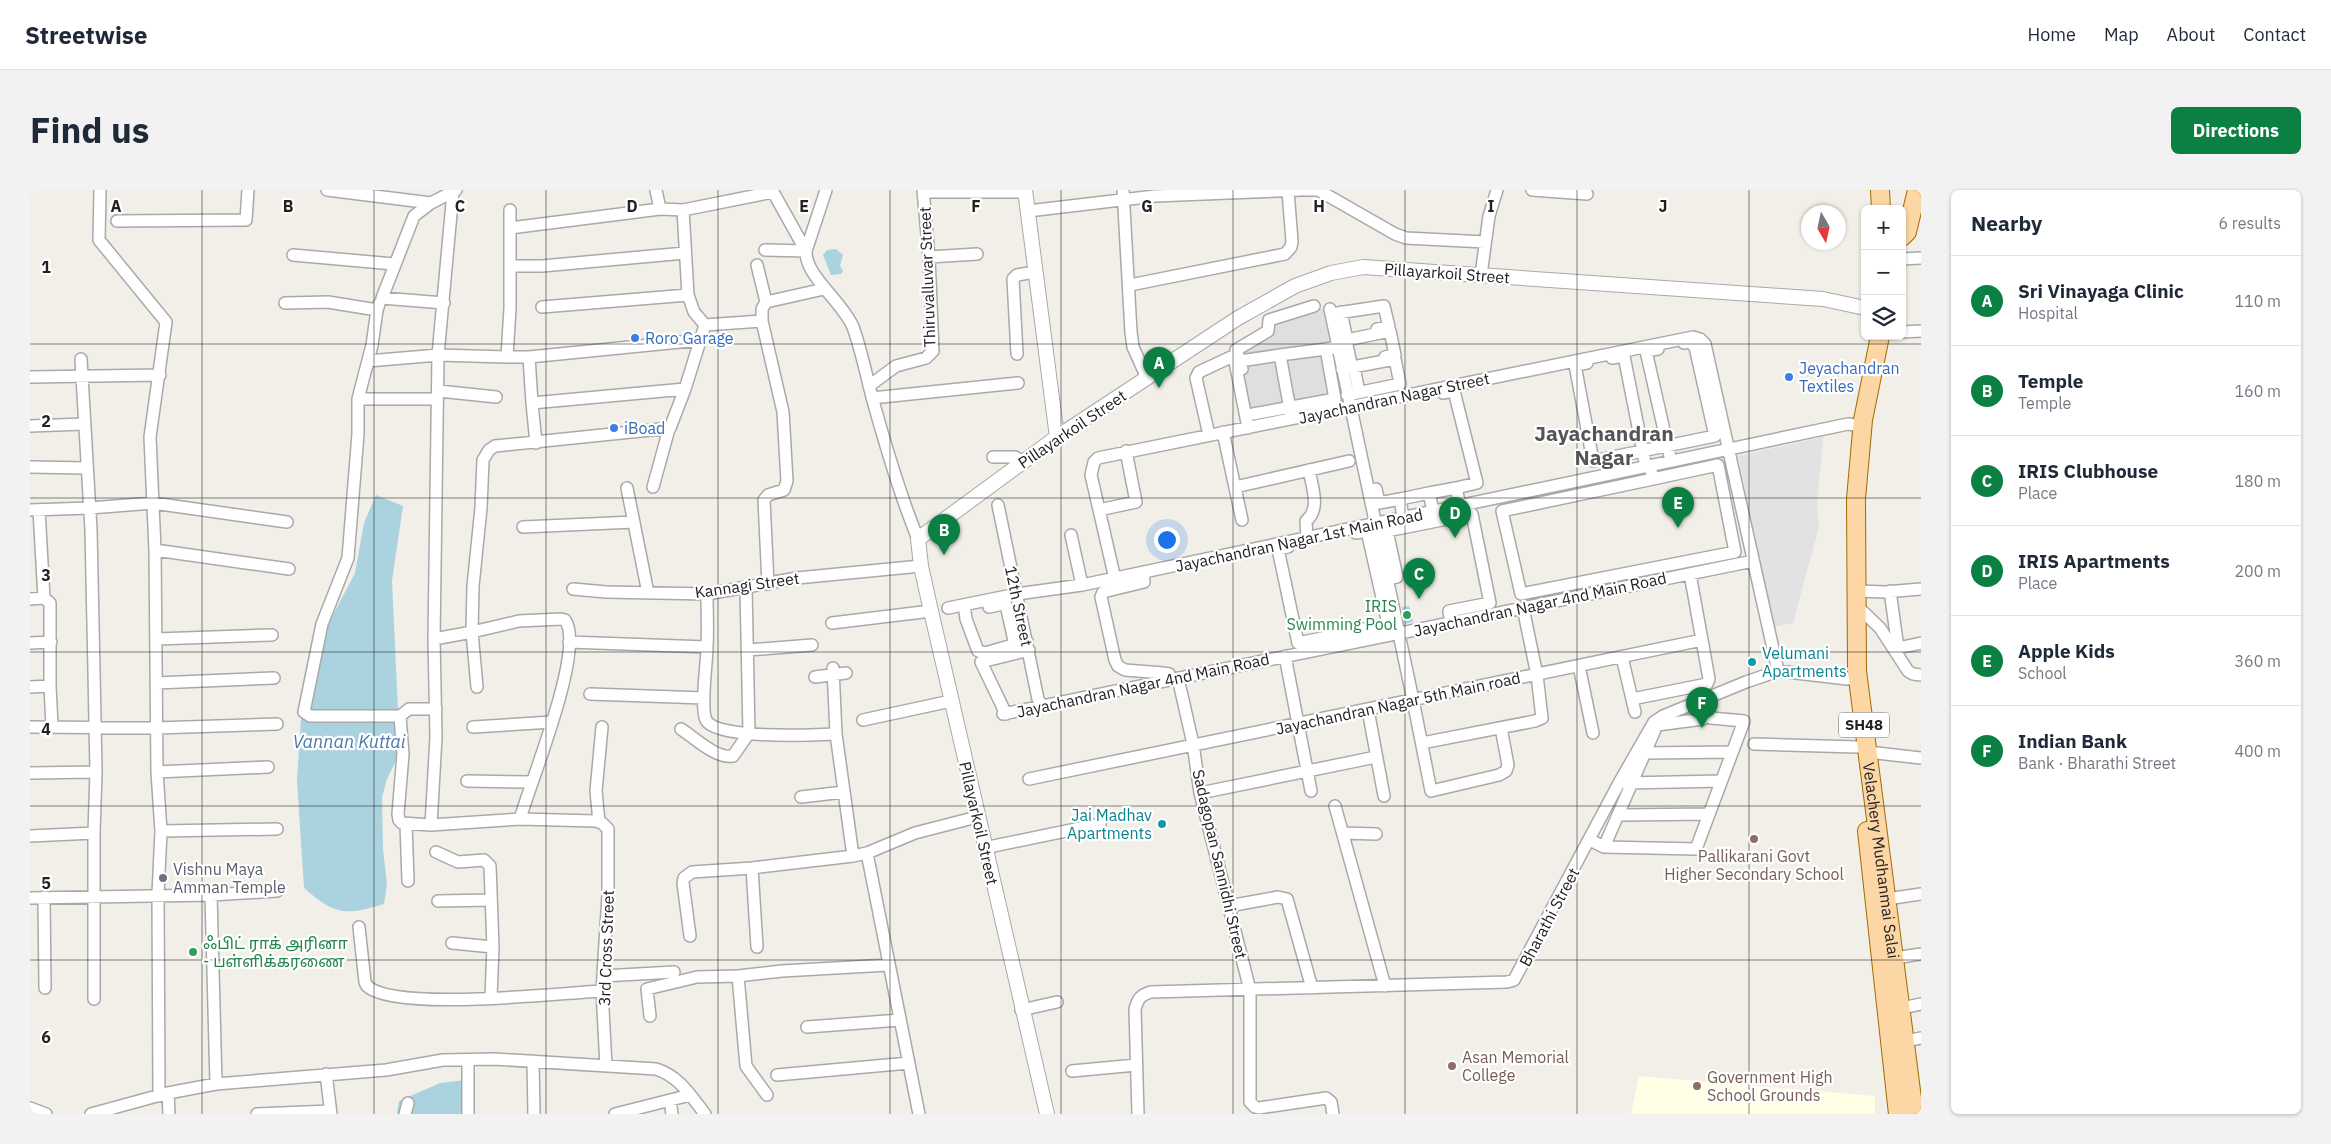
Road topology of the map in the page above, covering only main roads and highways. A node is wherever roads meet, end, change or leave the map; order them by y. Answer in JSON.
{"nodes":[{"id":1,"x":1880,"y":190,"type":"edge"},
{"id":2,"x":1890,"y":190,"type":"edge"},
{"id":3,"x":1905,"y":190,"type":"edge"},
{"id":4,"x":1917,"y":190,"type":"edge"},
{"id":5,"x":1881,"y":205,"type":"edge"},
{"id":6,"x":1888,"y":205,"type":"edge"},
{"id":7,"x":1903,"y":205,"type":"edge"},
{"id":8,"x":1906,"y":233,"type":"edge"},
{"id":9,"x":1869,"y":340,"type":"edge"},
{"id":10,"x":1879,"y":340,"type":"edge"},
{"id":11,"x":1852,"y":499,"type":"junction"},
{"id":12,"x":1853,"y":678,"type":"junction"},
{"id":13,"x":1862,"y":750,"type":"junction"},
{"id":14,"x":1914,"y":1040,"type":"edge"},
{"id":15,"x":1898,"y":1114,"type":"edge"},
{"id":16,"x":1914,"y":1114,"type":"edge"}],
"edges":[{"from":1,"to":5,"type":"main road"},
{"from":2,"to":6,"type":"main road"},
{"from":3,"to":7,"type":"main road"},
{"from":4,"to":8,"type":"main road"},
{"from":9,"to":11,"type":"main road","name":"Velachery Mudhanmai Salai","number":"SH48"},
{"from":10,"to":11,"type":"main road","name":"Velachery Mudhanmai Salai","number":"SH48"},
{"from":11,"to":12,"type":"main road","name":"Velachery Mudhanmai Salai","number":"SH48"},
{"from":11,"to":12,"type":"main road","name":"Velachery Mudhanmai Salai","number":"SH48"},
{"from":12,"to":13,"type":"main road","name":"Velachery Mudhanmai Salai","number":"SH48"},
{"from":13,"to":14,"type":"main road","name":"Velachery Mudhanmai Salai","number":"SH48"},
{"from":13,"to":15,"type":"main road","name":"Velachery Mudhanmai Salai","number":"SH48"},
{"from":14,"to":16,"type":"main road","name":"Velachery Mudhanmai Salai","number":"SH48"}]}
